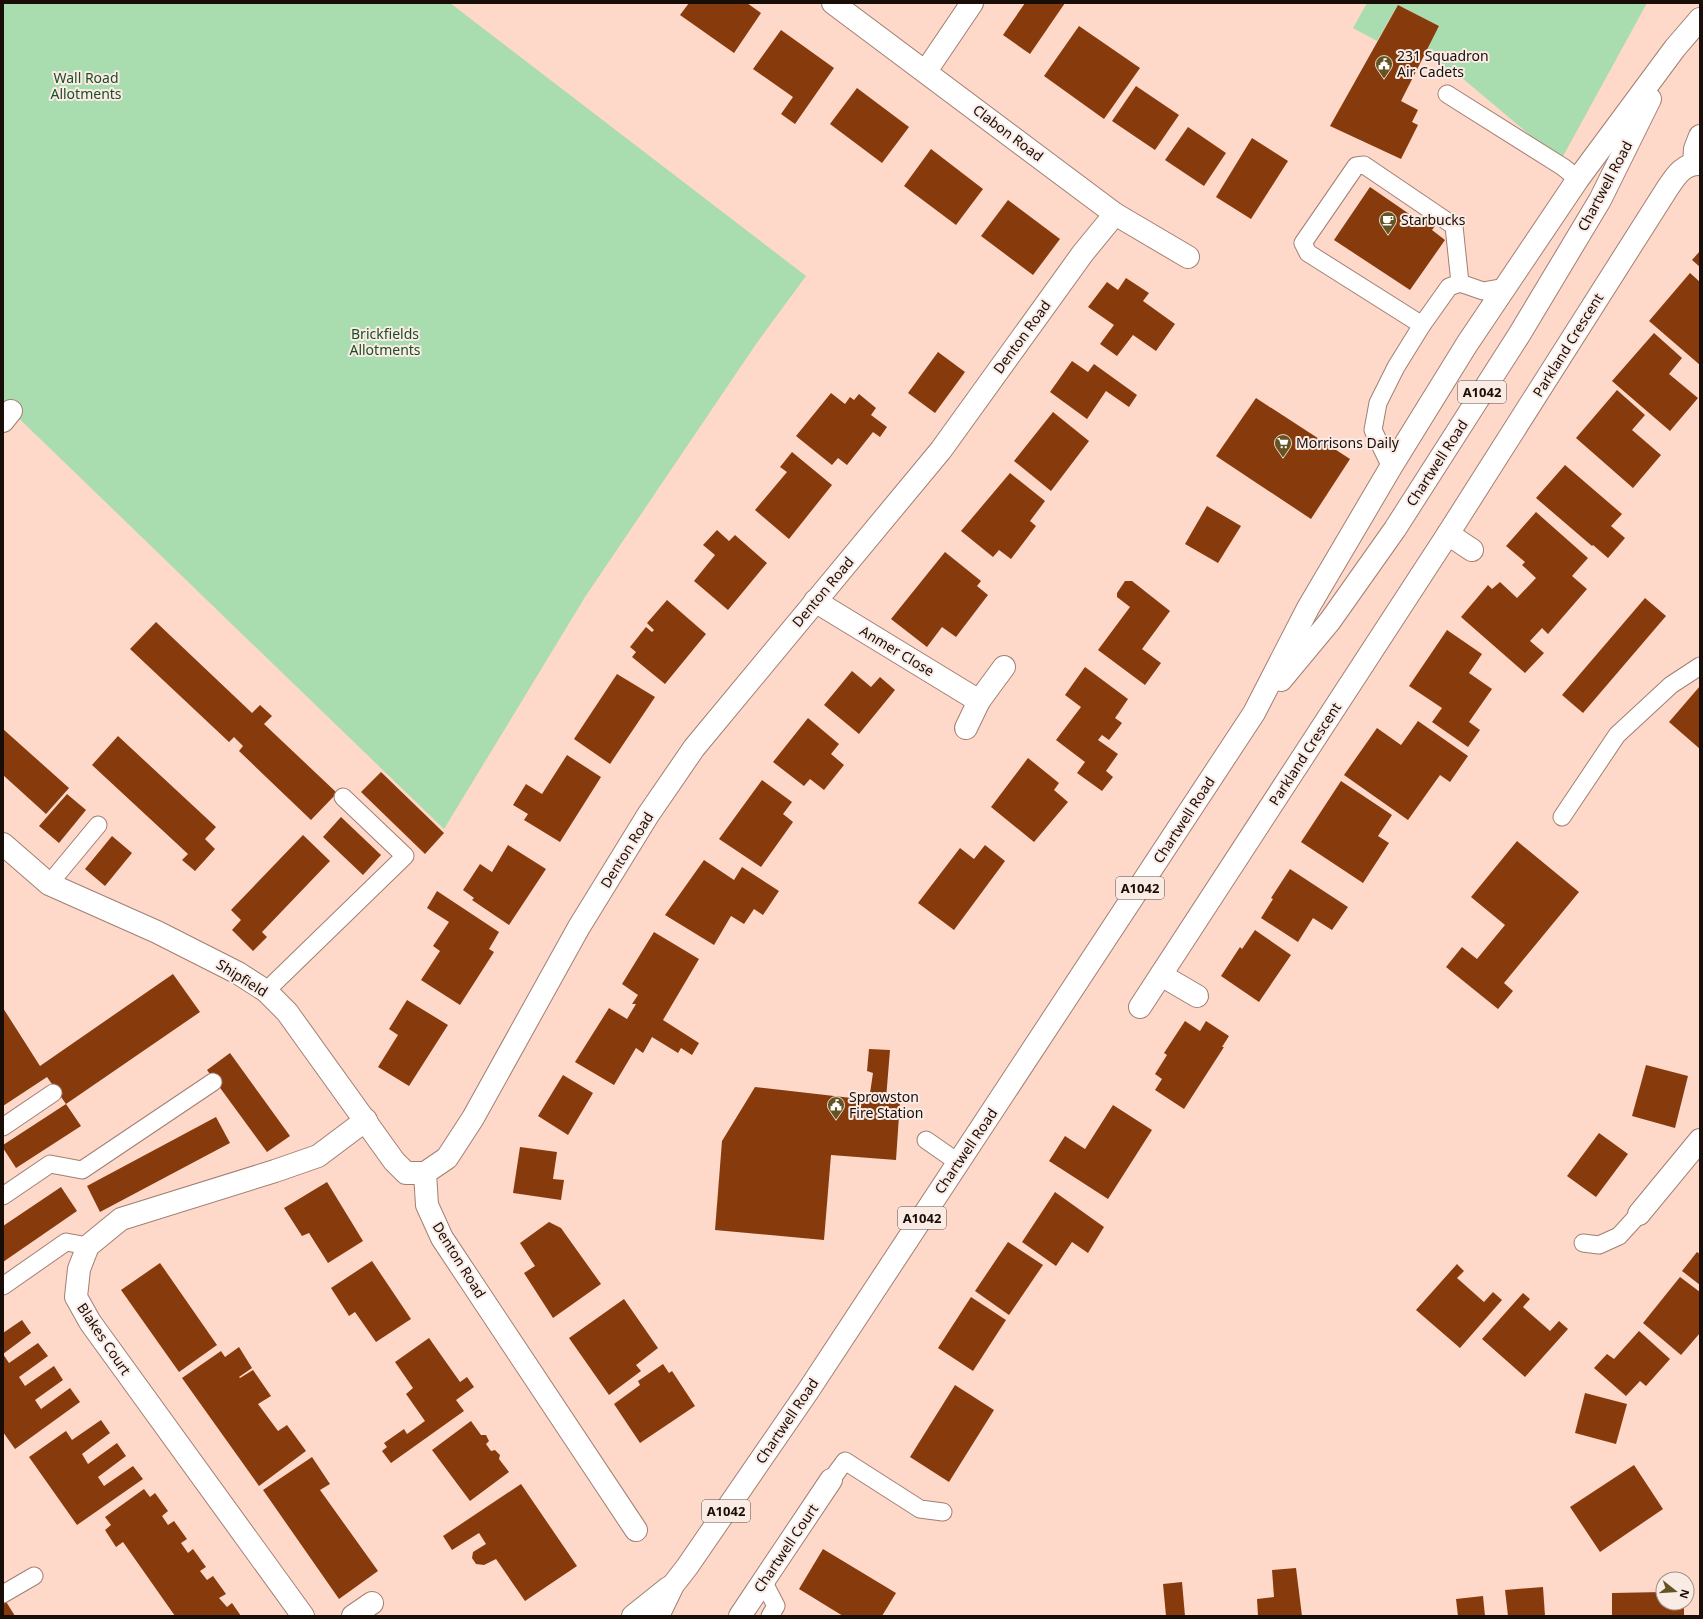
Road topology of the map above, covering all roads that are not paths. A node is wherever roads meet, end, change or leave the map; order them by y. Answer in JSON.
{"nodes":[{"id":1,"x":833,"y":3,"type":"edge"},
{"id":2,"x":972,"y":3,"type":"edge"},
{"id":3,"x":1692,"y":3,"type":"edge"},
{"id":4,"x":1700,"y":18,"type":"edge"},
{"id":5,"x":1675,"y":48,"type":"junction"},
{"id":6,"x":926,"y":71,"type":"junction"},
{"id":7,"x":1447,"y":94,"type":"dead end"},
{"id":8,"x":1700,"y":136,"type":"edge"},
{"id":9,"x":1697,"y":164,"type":"edge"},
{"id":10,"x":1578,"y":179,"type":"junction"},
{"id":11,"x":1115,"y":214,"type":"junction"},
{"id":12,"x":1188,"y":257,"type":"dead end"},
{"id":13,"x":1460,"y":283,"type":"junction"},
{"id":14,"x":1505,"y":288,"type":"junction"},
{"id":15,"x":1422,"y":325,"type":"junction"},
{"id":16,"x":1391,"y":467,"type":"junction"},
{"id":17,"x":1448,"y":534,"type":"junction"},
{"id":18,"x":1472,"y":550,"type":"dead end"},
{"id":19,"x":815,"y":601,"type":"junction"},
{"id":20,"x":1700,"y":666,"type":"edge"},
{"id":21,"x":1004,"y":667,"type":"dead end"},
{"id":22,"x":979,"y":701,"type":"junction"},
{"id":23,"x":1254,"y":713,"type":"junction"},
{"id":24,"x":966,"y":728,"type":"dead end"},
{"id":25,"x":343,"y":797,"type":"dead end"},
{"id":26,"x":1562,"y":817,"type":"dead end"},
{"id":27,"x":98,"y":825,"type":"dead end"},
{"id":28,"x":3,"y":844,"type":"edge"},
{"id":29,"x":49,"y":884,"type":"junction"},
{"id":30,"x":1161,"y":974,"type":"junction"},
{"id":31,"x":266,"y":991,"type":"junction"},
{"id":32,"x":1197,"y":996,"type":"dead end"},
{"id":33,"x":1140,"y":1008,"type":"dead end"},
{"id":34,"x":212,"y":1082,"type":"dead end"},
{"id":35,"x":53,"y":1093,"type":"dead end"},
{"id":36,"x":366,"y":1120,"type":"junction"},
{"id":37,"x":3,"y":1127,"type":"edge"},
{"id":38,"x":926,"y":1140,"type":"dead end"},
{"id":39,"x":1700,"y":1140,"type":"edge"},
{"id":40,"x":959,"y":1163,"type":"junction"},
{"id":41,"x":425,"y":1173,"type":"junction"},
{"id":42,"x":3,"y":1196,"type":"edge"},
{"id":43,"x":1639,"y":1214,"type":"joint"},
{"id":44,"x":1583,"y":1243,"type":"dead end"},
{"id":45,"x":88,"y":1246,"type":"junction"},
{"id":46,"x":3,"y":1286,"type":"edge"},
{"id":47,"x":831,"y":1480,"type":"joint"},
{"id":48,"x":943,"y":1512,"type":"dead end"},
{"id":49,"x":636,"y":1530,"type":"dead end"},
{"id":50,"x":34,"y":1576,"type":"dead end"},
{"id":51,"x":763,"y":1581,"type":"junction"},
{"id":52,"x":672,"y":1585,"type":"junction"},
{"id":53,"x":3,"y":1594,"type":"edge"},
{"id":54,"x":372,"y":1603,"type":"dead end"},
{"id":55,"x":303,"y":1616,"type":"edge"},
{"id":56,"x":353,"y":1616,"type":"edge"},
{"id":57,"x":633,"y":1616,"type":"edge"},
{"id":58,"x":658,"y":1616,"type":"edge"},
{"id":59,"x":740,"y":1616,"type":"edge"},
{"id":60,"x":770,"y":1616,"type":"edge"}],
"edges":[{"from":1,"to":6,"type":"main road","name":"Clabon Road"},
{"from":2,"to":6,"type":"main road"},
{"from":3,"to":5,"type":"main road","name":"Chartwell Road","number":"A1042"},
{"from":4,"to":5,"type":"main road","name":"Chartwell Road","number":"A1042"},
{"from":5,"to":10,"type":"main road","name":"Chartwell Road","number":"A1042"},
{"from":5,"to":23,"type":"main road","name":"Chartwell Road","number":"A1042"},
{"from":6,"to":11,"type":"main road","name":"Clabon Road"},
{"from":7,"to":10,"type":"lane"},
{"from":8,"to":9,"type":"main road","name":"Parkland Crescent"},
{"from":9,"to":17,"type":"main road","name":"Parkland Crescent"},
{"from":10,"to":14,"type":"main road","name":"Chartwell Road","number":"A1042"},
{"from":11,"to":12,"type":"main road","name":"Clabon Road"},
{"from":11,"to":19,"type":"main road","name":"Denton Road"},
{"from":13,"to":14,"type":"lane"},
{"from":13,"to":15,"type":"lane"},
{"from":13,"to":15,"type":"lane"},
{"from":14,"to":16,"type":"main road","name":"Chartwell Road","number":"A1042"},
{"from":15,"to":16,"type":"lane"},
{"from":16,"to":23,"type":"main road","name":"Chartwell Road","number":"A1042"},
{"from":17,"to":18,"type":"main road"},
{"from":17,"to":30,"type":"main road","name":"Parkland Crescent"},
{"from":19,"to":22,"type":"main road","name":"Anmer Close"},
{"from":19,"to":41,"type":"main road","name":"Denton Road"},
{"from":20,"to":26,"type":"lane"},
{"from":21,"to":22,"type":"main road"},
{"from":22,"to":24,"type":"main road"},
{"from":23,"to":40,"type":"main road","name":"Chartwell Road","number":"A1042"},
{"from":25,"to":31,"type":"lane"},
{"from":27,"to":29,"type":"lane"},
{"from":28,"to":29,"type":"main road","name":"Shipfield"},
{"from":29,"to":31,"type":"main road","name":"Shipfield"},
{"from":30,"to":32,"type":"main road"},
{"from":30,"to":33,"type":"main road","name":"Parkland Crescent"},
{"from":31,"to":36,"type":"main road","name":"Shipfield"},
{"from":34,"to":42,"type":"lane"},
{"from":35,"to":37,"type":"lane"},
{"from":36,"to":41,"type":"main road","name":"Shipfield"},
{"from":36,"to":45,"type":"main road","name":"Blakes Court"},
{"from":38,"to":40,"type":"lane"},
{"from":39,"to":43,"type":"main road"},
{"from":40,"to":52,"type":"main road","name":"Chartwell Road","number":"A1042"},
{"from":41,"to":49,"type":"main road","name":"Denton Road"},
{"from":43,"to":44,"type":"lane"},
{"from":45,"to":46,"type":"lane"},
{"from":45,"to":55,"type":"main road","name":"Blakes Court"},
{"from":47,"to":48,"type":"lane"},
{"from":47,"to":51,"type":"main road","name":"Chartwell Court"},
{"from":50,"to":53,"type":"lane"},
{"from":51,"to":59,"type":"main road","name":"Chartwell Court"},
{"from":51,"to":60,"type":"lane"},
{"from":52,"to":57,"type":"main road","name":"Chartwell Road","number":"A1042"},
{"from":52,"to":58,"type":"main road","name":"Chartwell Road","number":"A1042"},
{"from":54,"to":56,"type":"main road"}]}
